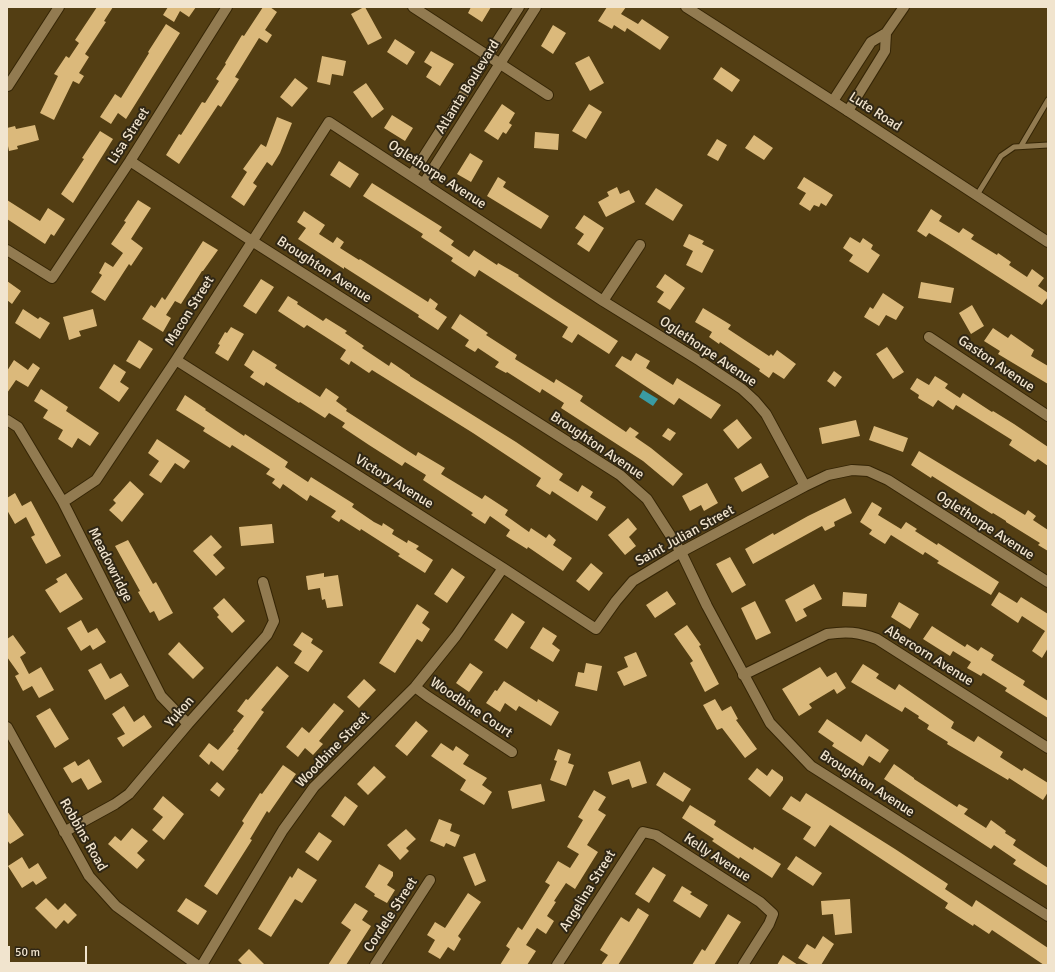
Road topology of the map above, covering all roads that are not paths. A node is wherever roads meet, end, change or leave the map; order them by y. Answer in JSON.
{"nodes":[{"id":1,"x":59,"y":7,"type":"edge"},
{"id":2,"x":227,"y":7,"type":"edge"},
{"id":3,"x":413,"y":7,"type":"edge"},
{"id":4,"x":519,"y":7,"type":"edge"},
{"id":5,"x":536,"y":7,"type":"edge"},
{"id":6,"x":686,"y":7,"type":"edge"},
{"id":7,"x":904,"y":7,"type":"edge"},
{"id":8,"x":886,"y":33,"type":"junction"},
{"id":9,"x":489,"y":55,"type":"junction"},
{"id":10,"x":500,"y":62,"type":"junction"},
{"id":11,"x":8,"y":86,"type":"edge"},
{"id":12,"x":548,"y":95,"type":"dead end"},
{"id":13,"x":1048,"y":100,"type":"edge"},
{"id":14,"x":833,"y":101,"type":"junction"},
{"id":15,"x":848,"y":111,"type":"junction"},
{"id":16,"x":329,"y":122,"type":"joint"},
{"id":17,"x":1048,"y":145,"type":"edge"},
{"id":18,"x":1021,"y":146,"type":"junction"},
{"id":19,"x":130,"y":161,"type":"junction"},
{"id":20,"x":412,"y":175,"type":"junction"},
{"id":21,"x":424,"y":183,"type":"junction"},
{"id":22,"x":977,"y":195,"type":"junction"},
{"id":23,"x":252,"y":240,"type":"junction"},
{"id":24,"x":1048,"y":242,"type":"edge"},
{"id":25,"x":640,"y":245,"type":"dead end"},
{"id":26,"x":7,"y":250,"type":"edge"},
{"id":27,"x":603,"y":301,"type":"junction"},
{"id":28,"x":929,"y":336,"type":"dead end"},
{"id":29,"x":176,"y":360,"type":"junction"},
{"id":30,"x":1048,"y":416,"type":"edge"},
{"id":31,"x":7,"y":420,"type":"edge"},
{"id":32,"x":805,"y":486,"type":"junction"},
{"id":33,"x":63,"y":502,"type":"junction"},
{"id":34,"x":681,"y":552,"type":"junction"},
{"id":35,"x":503,"y":568,"type":"junction"},
{"id":36,"x":263,"y":582,"type":"dead end"},
{"id":37,"x":1048,"y":582,"type":"edge"},
{"id":38,"x":596,"y":629,"type":"joint"},
{"id":39,"x":743,"y":675,"type":"junction"},
{"id":40,"x":415,"y":687,"type":"junction"},
{"id":41,"x":188,"y":724,"type":"junction"},
{"id":42,"x":7,"y":727,"type":"edge"},
{"id":43,"x":1048,"y":748,"type":"edge"},
{"id":44,"x":512,"y":752,"type":"dead end"},
{"id":45,"x":64,"y":832,"type":"junction"},
{"id":46,"x":643,"y":832,"type":"joint"},
{"id":47,"x":430,"y":880,"type":"dead end"},
{"id":48,"x":1048,"y":916,"type":"edge"},
{"id":49,"x":197,"y":965,"type":"edge"},
{"id":50,"x":202,"y":965,"type":"edge"},
{"id":51,"x":375,"y":965,"type":"edge"},
{"id":52,"x":557,"y":965,"type":"edge"},
{"id":53,"x":743,"y":965,"type":"edge"}],
"edges":[{"from":1,"to":11,"type":"street"},
{"from":2,"to":19,"type":"street","name":"Lisa Street"},
{"from":3,"to":9,"type":"street"},
{"from":4,"to":9,"type":"street","name":"Atlanta Boulevard"},
{"from":5,"to":10,"type":"street","name":"Atlanta Boulevard"},
{"from":6,"to":14,"type":"street","name":"Lute Road"},
{"from":7,"to":8,"type":"street"},
{"from":8,"to":14,"type":"street"},
{"from":8,"to":15,"type":"street"},
{"from":9,"to":10,"type":"street"},
{"from":9,"to":20,"type":"street","name":"Atlanta Boulevard"},
{"from":10,"to":12,"type":"street"},
{"from":10,"to":21,"type":"street","name":"Atlanta Boulevard"},
{"from":13,"to":18,"type":"lane"},
{"from":14,"to":15,"type":"street","name":"Lute Road"},
{"from":15,"to":22,"type":"street","name":"Lute Road"},
{"from":16,"to":20,"type":"street","name":"Oglethorpe Avenue"},
{"from":16,"to":23,"type":"street","name":"Macon Street"},
{"from":17,"to":18,"type":"lane"},
{"from":18,"to":22,"type":"lane"},
{"from":19,"to":23,"type":"street","name":"Broughton Avenue"},
{"from":19,"to":26,"type":"street","name":"Lisa Street"},
{"from":20,"to":21,"type":"street","name":"Oglethorpe Avenue"},
{"from":21,"to":27,"type":"street","name":"Oglethorpe Avenue"},
{"from":22,"to":24,"type":"street","name":"Lute Road"},
{"from":23,"to":29,"type":"street","name":"Macon Street"},
{"from":23,"to":34,"type":"street","name":"Broughton Avenue"},
{"from":25,"to":27,"type":"street"},
{"from":27,"to":32,"type":"street","name":"Oglethorpe Avenue"},
{"from":28,"to":30,"type":"street","name":"Gaston Avenue"},
{"from":29,"to":33,"type":"street","name":"Macon Street"},
{"from":29,"to":35,"type":"street","name":"Victory Avenue"},
{"from":31,"to":33,"type":"street","name":"Meadowridge"},
{"from":32,"to":34,"type":"street","name":"Saint Julian Street"},
{"from":32,"to":37,"type":"street","name":"Oglethorpe Avenue"},
{"from":33,"to":41,"type":"street","name":"Meadowridge"},
{"from":34,"to":38,"type":"street","name":"Saint Julian Street"},
{"from":34,"to":39,"type":"street","name":"Broughton Avenue"},
{"from":35,"to":38,"type":"street","name":"Victory Avenue"},
{"from":35,"to":40,"type":"street","name":"Woodbine Street"},
{"from":36,"to":41,"type":"street","name":"Yukon"},
{"from":39,"to":43,"type":"street","name":"Abercorn Avenue"},
{"from":39,"to":48,"type":"street","name":"Broughton Avenue"},
{"from":40,"to":44,"type":"street","name":"Woodbine Court"},
{"from":40,"to":50,"type":"street","name":"Woodbine Street"},
{"from":41,"to":45,"type":"street","name":"Yukon"},
{"from":42,"to":45,"type":"street","name":"Robbins Road"},
{"from":45,"to":49,"type":"street","name":"Robbins Road"},
{"from":46,"to":52,"type":"street","name":"Angelina Street"},
{"from":46,"to":53,"type":"street","name":"Kelly Avenue"},
{"from":47,"to":51,"type":"street","name":"Cordele Street"}]}
